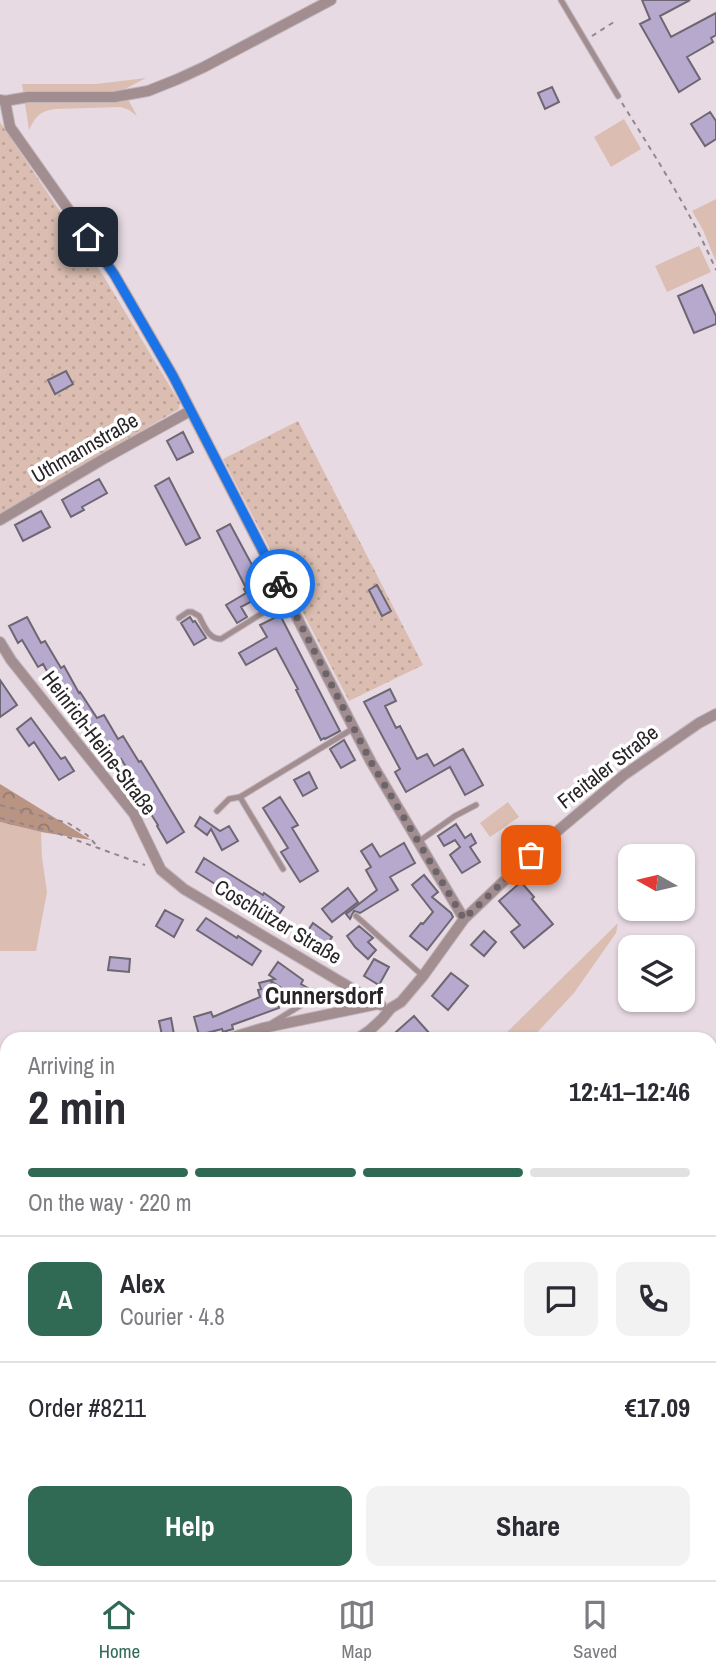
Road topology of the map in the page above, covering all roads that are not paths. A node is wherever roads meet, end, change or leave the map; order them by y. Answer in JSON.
{"nodes":[{"id":1,"x":331,"y":0,"type":"edge"},
{"id":2,"x":561,"y":0,"type":"edge"},
{"id":3,"x":618,"y":96,"type":"road end"},
{"id":4,"x":3,"y":100,"type":"edge"},
{"id":5,"x":190,"y":411,"type":"junction"},
{"id":6,"x":0,"y":520,"type":"edge"},
{"id":7,"x":287,"y":599,"type":"junction"},
{"id":8,"x":178,"y":618,"type":"dead end"},
{"id":9,"x":0,"y":642,"type":"edge"},
{"id":10,"x":716,"y":714,"type":"edge"},
{"id":11,"x":354,"y":728,"type":"junction"},
{"id":12,"x":240,"y":797,"type":"junction"},
{"id":13,"x":476,"y":805,"type":"dead end"},
{"id":14,"x":217,"y":811,"type":"dead end"},
{"id":15,"x":418,"y":842,"type":"junction"},
{"id":16,"x":284,"y":869,"type":"dead end"},
{"id":17,"x":161,"y":870,"type":"joint"},
{"id":18,"x":356,"y":916,"type":"dead end"},
{"id":19,"x":464,"y":919,"type":"junction"},
{"id":20,"x":423,"y":976,"type":"junction"},
{"id":21,"x":312,"y":990,"type":"dead end"},
{"id":22,"x":378,"y":1004,"type":"junction"},
{"id":23,"x":391,"y":1008,"type":"junction"},
{"id":24,"x":263,"y":1028,"type":"junction"},
{"id":25,"x":250,"y":1032,"type":"edge"},
{"id":26,"x":366,"y":1032,"type":"edge"}],
"edges":[{"from":1,"to":4,"type":"street"},
{"from":2,"to":3,"type":"lane"},
{"from":4,"to":5,"type":"street"},
{"from":5,"to":6,"type":"street","name":"Uthmannstraße"},
{"from":5,"to":7,"type":"street"},
{"from":7,"to":8,"type":"lane"},
{"from":7,"to":11,"type":"street"},
{"from":9,"to":17,"type":"street","name":"Heinrich-Heine-Straße"},
{"from":10,"to":19,"type":"street","name":"Freitaler Straße"},
{"from":11,"to":12,"type":"lane"},
{"from":11,"to":15,"type":"street"},
{"from":12,"to":14,"type":"lane"},
{"from":12,"to":16,"type":"lane"},
{"from":13,"to":15,"type":"lane"},
{"from":15,"to":19,"type":"street"},
{"from":17,"to":22,"type":"street","name":"Coschützer Straße"},
{"from":18,"to":20,"type":"lane"},
{"from":19,"to":20,"type":"street","name":"Freitaler Straße"},
{"from":20,"to":23,"type":"street","name":"Freitaler Straße"},
{"from":21,"to":24,"type":"lane"},
{"from":22,"to":23,"type":"street"},
{"from":22,"to":24,"type":"street"},
{"from":23,"to":26,"type":"street","name":"Freitaler Straße"},
{"from":24,"to":25,"type":"street"}]}
